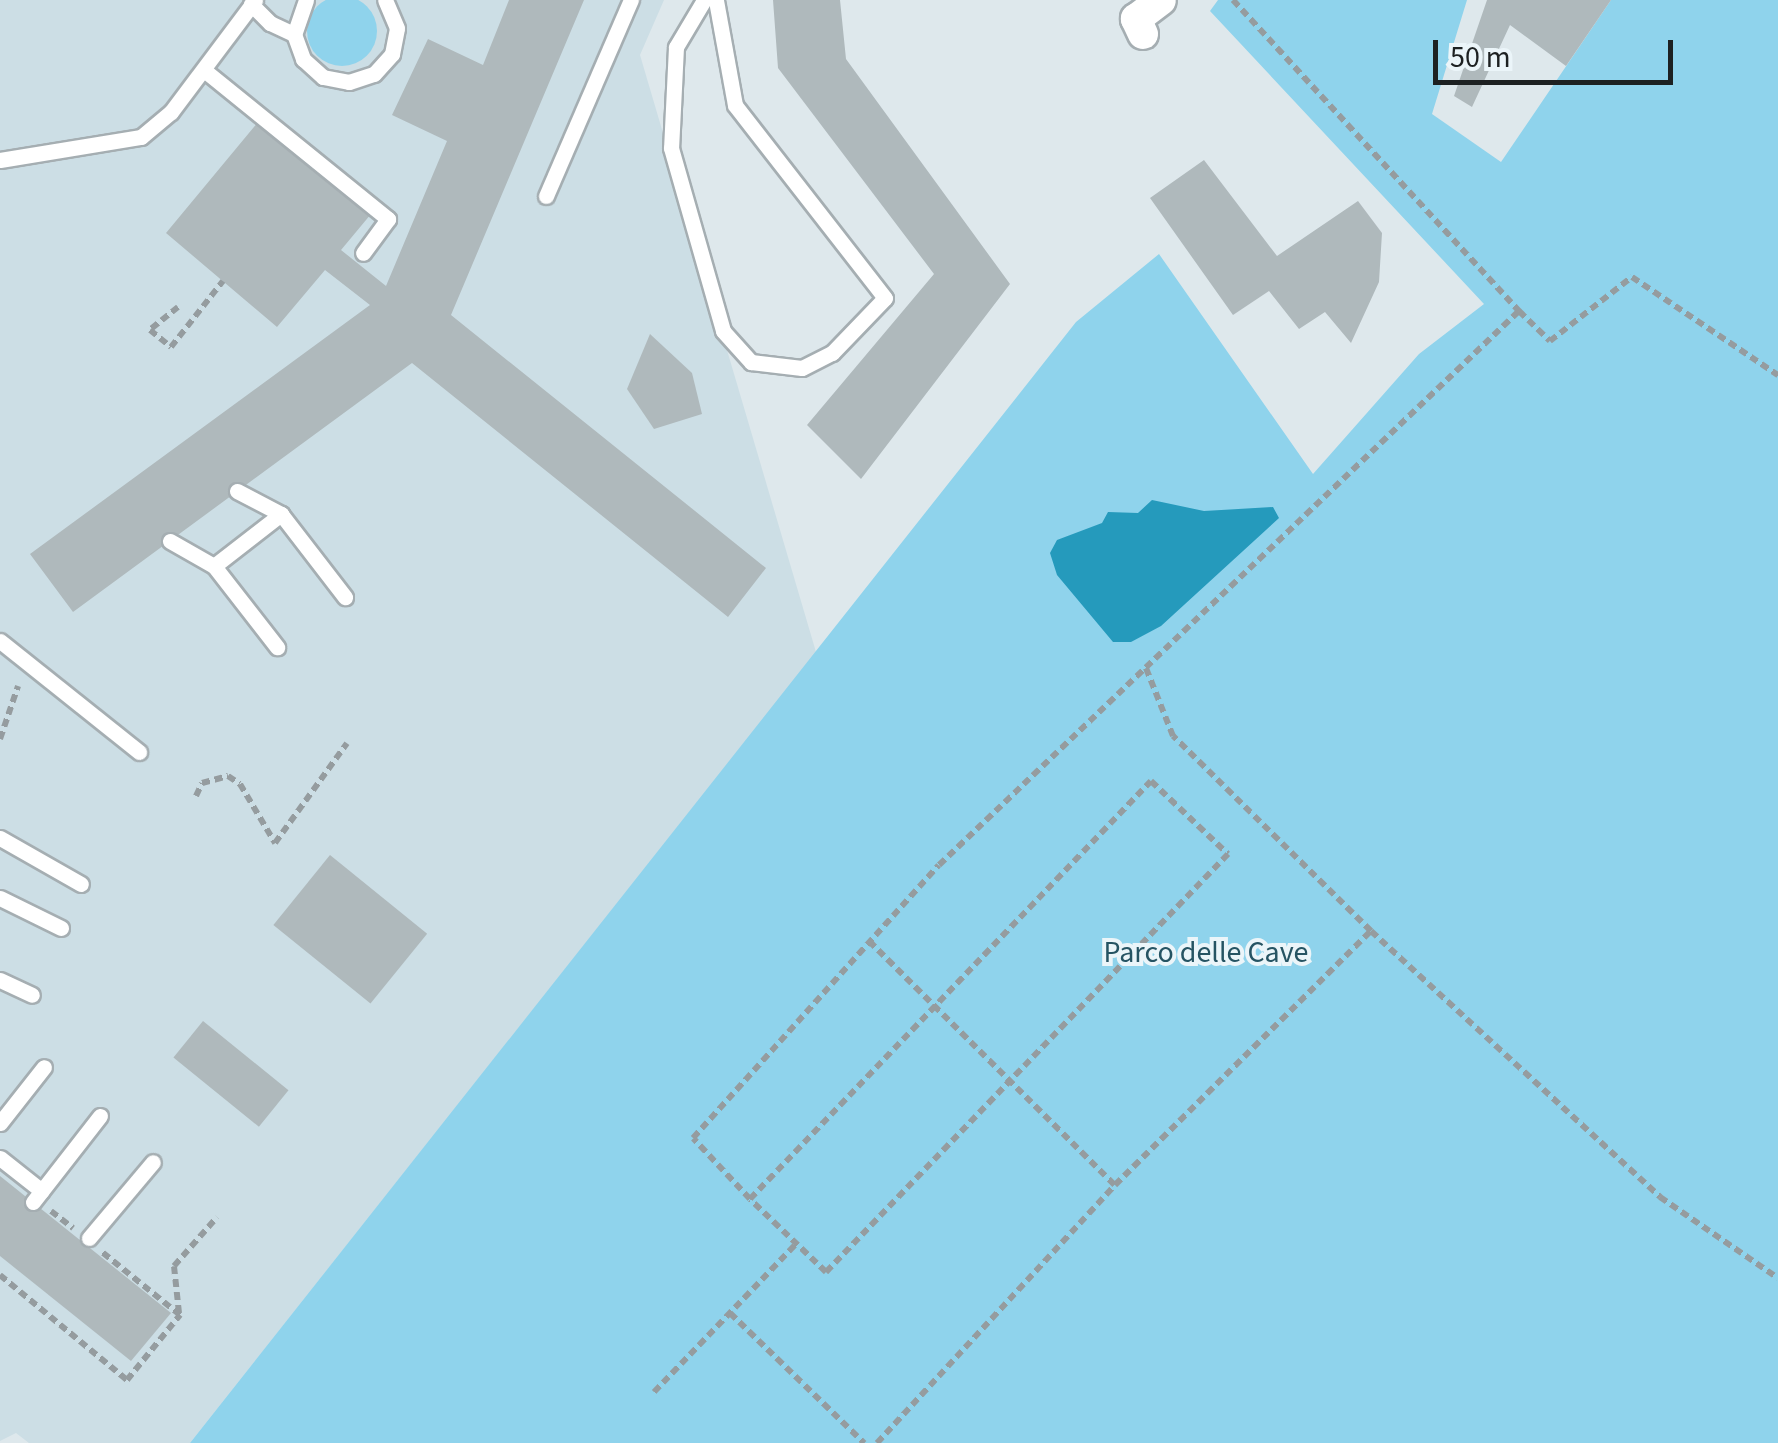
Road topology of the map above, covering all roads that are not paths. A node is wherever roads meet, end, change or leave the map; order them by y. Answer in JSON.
{"nodes":[{"id":1,"x":306,"y":0,"type":"edge"},
{"id":2,"x":386,"y":0,"type":"edge"},
{"id":3,"x":631,"y":0,"type":"edge"},
{"id":4,"x":704,"y":0,"type":"edge"},
{"id":5,"x":716,"y":0,"type":"edge"},
{"id":6,"x":1161,"y":0,"type":"edge"},
{"id":7,"x":254,"y":2,"type":"edge"},
{"id":8,"x":294,"y":34,"type":"junction"},
{"id":9,"x":1143,"y":34,"type":"dead end"},
{"id":10,"x":204,"y":70,"type":"junction"},
{"id":11,"x":0,"y":160,"type":"edge"},
{"id":12,"x":546,"y":196,"type":"dead end"},
{"id":13,"x":363,"y":253,"type":"dead end"},
{"id":14,"x":238,"y":492,"type":"dead end"},
{"id":15,"x":281,"y":514,"type":"junction"},
{"id":16,"x":170,"y":541,"type":"dead end"},
{"id":17,"x":214,"y":566,"type":"junction"},
{"id":18,"x":345,"y":597,"type":"dead end"},
{"id":19,"x":0,"y":641,"type":"edge"},
{"id":20,"x":277,"y":647,"type":"dead end"},
{"id":21,"x":139,"y":752,"type":"dead end"},
{"id":22,"x":0,"y":838,"type":"edge"},
{"id":23,"x":81,"y":884,"type":"dead end"},
{"id":24,"x":0,"y":898,"type":"edge"},
{"id":25,"x":62,"y":928,"type":"dead end"},
{"id":26,"x":0,"y":980,"type":"edge"},
{"id":27,"x":32,"y":995,"type":"dead end"},
{"id":28,"x":44,"y":1067,"type":"dead end"},
{"id":29,"x":100,"y":1116,"type":"dead end"},
{"id":30,"x":0,"y":1123,"type":"edge"},
{"id":31,"x":0,"y":1158,"type":"edge"},
{"id":32,"x":154,"y":1162,"type":"dead end"},
{"id":33,"x":87,"y":1239,"type":"road end"}],
"edges":[{"from":1,"to":8,"type":"lane"},
{"from":2,"to":8,"type":"lane"},
{"from":3,"to":12,"type":"lane"},
{"from":4,"to":5,"type":"lane"},
{"from":6,"to":9,"type":"street"},
{"from":7,"to":8,"type":"lane"},
{"from":7,"to":10,"type":"lane"},
{"from":10,"to":11,"type":"lane"},
{"from":10,"to":13,"type":"lane"},
{"from":14,"to":15,"type":"lane"},
{"from":15,"to":17,"type":"lane"},
{"from":15,"to":18,"type":"lane"},
{"from":16,"to":17,"type":"lane"},
{"from":17,"to":20,"type":"lane"},
{"from":19,"to":21,"type":"lane"},
{"from":22,"to":23,"type":"lane"},
{"from":24,"to":25,"type":"lane"},
{"from":26,"to":27,"type":"lane"},
{"from":28,"to":30,"type":"lane"},
{"from":29,"to":31,"type":"lane"},
{"from":32,"to":33,"type":"lane"}]}
